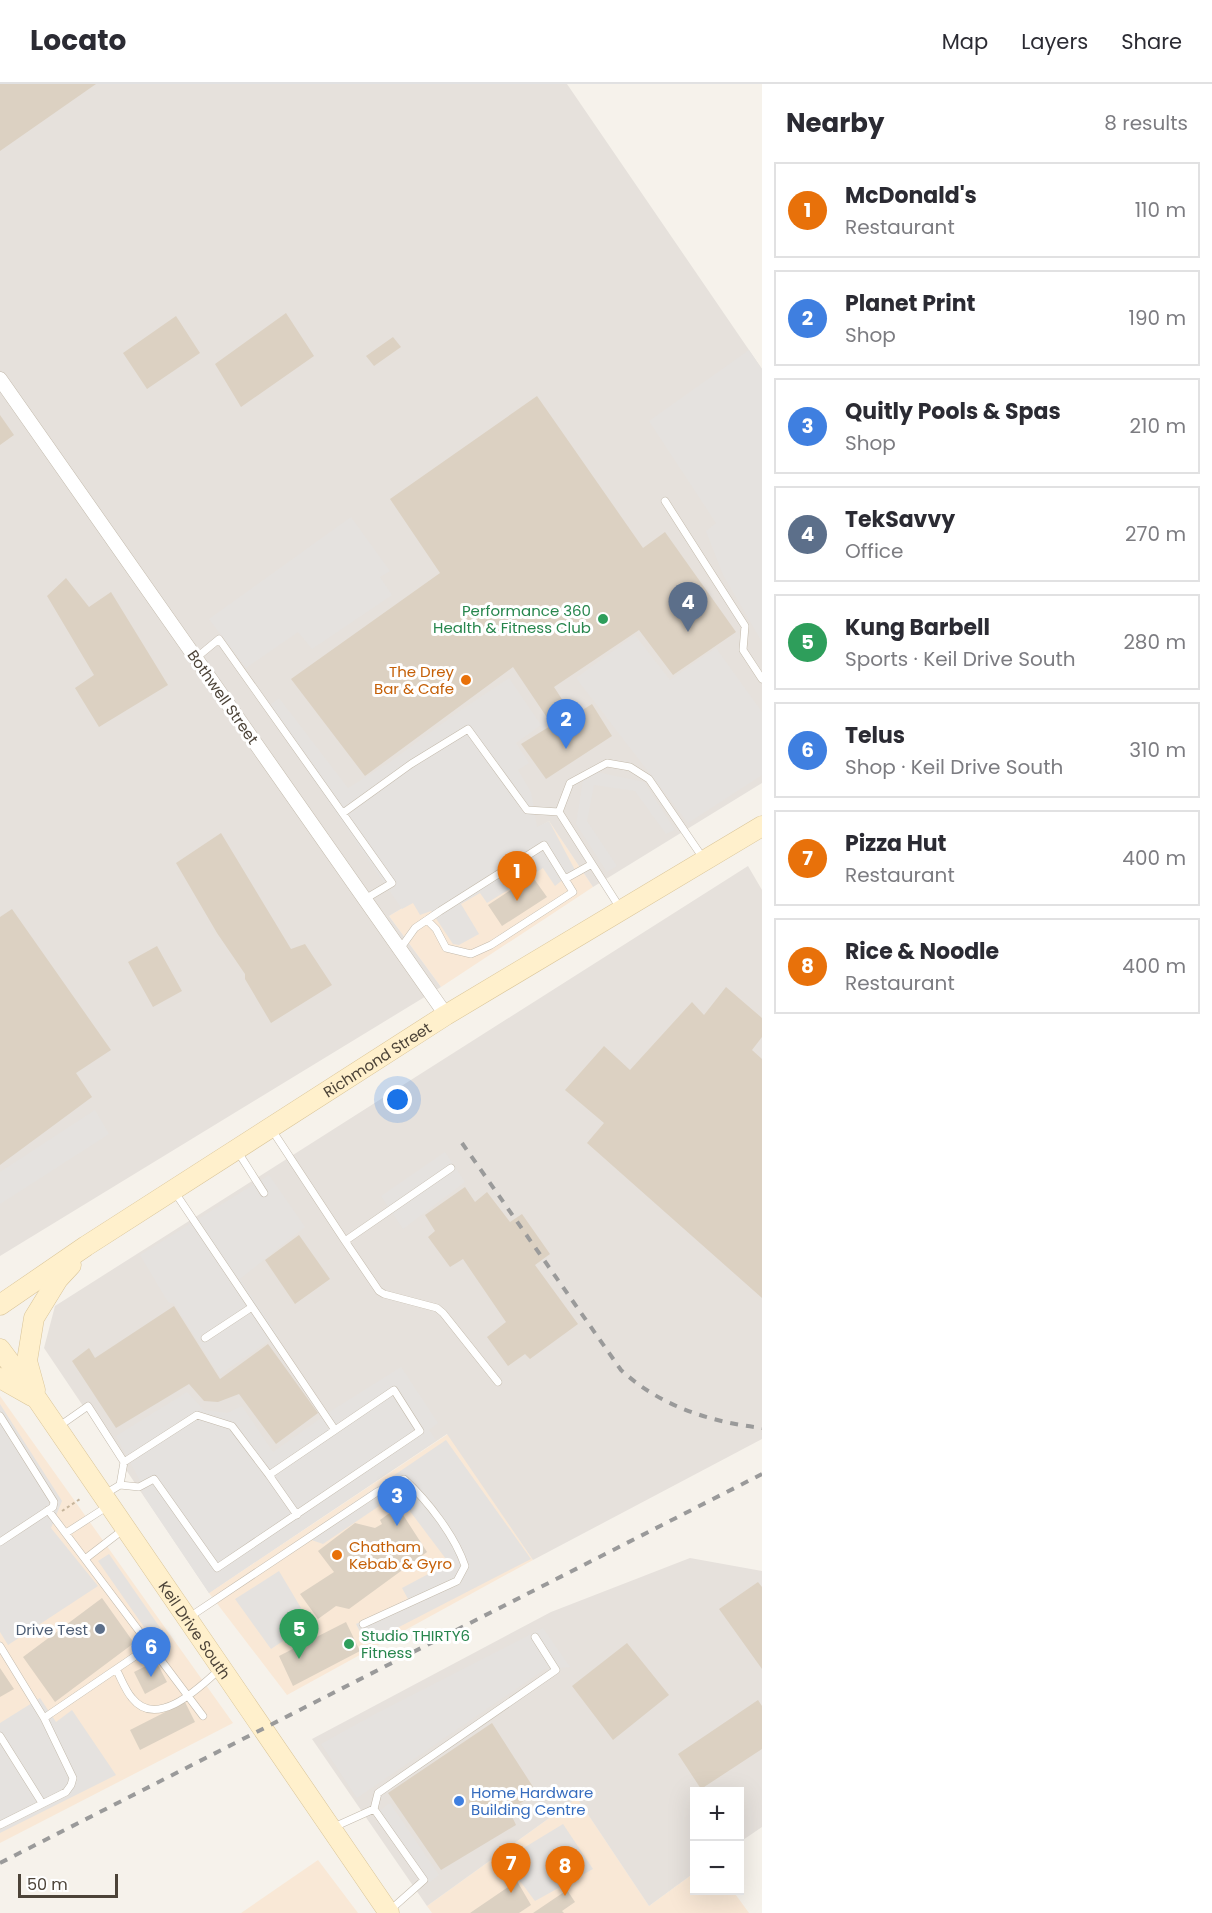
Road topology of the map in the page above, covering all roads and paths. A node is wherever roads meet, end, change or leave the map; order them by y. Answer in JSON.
{"nodes":[{"id":1,"x":0,"y":379,"type":"edge"},
{"id":2,"x":665,"y":501,"type":"dead end"},
{"id":3,"x":196,"y":658,"type":"junction"},
{"id":4,"x":762,"y":679,"type":"edge"},
{"id":5,"x":559,"y":812,"type":"junction"},
{"id":6,"x":343,"y":813,"type":"junction"},
{"id":7,"x":762,"y":826,"type":"edge"},
{"id":8,"x":705,"y":860,"type":"junction"},
{"id":9,"x":592,"y":864,"type":"junction"},
{"id":10,"x":565,"y":879,"type":"junction"},
{"id":11,"x":365,"y":899,"type":"junction"},
{"id":12,"x":621,"y":910,"type":"junction"},
{"id":13,"x":427,"y":920,"type":"junction"},
{"id":14,"x":400,"y":949,"type":"junction"},
{"id":15,"x":446,"y":1016,"type":"junction"},
{"id":16,"x":271,"y":1129,"type":"junction"},
{"id":17,"x":237,"y":1150,"type":"junction"},
{"id":18,"x":451,"y":1168,"type":"dead end"},
{"id":19,"x":174,"y":1191,"type":"junction"},
{"id":20,"x":264,"y":1193,"type":"dead end"},
{"id":21,"x":345,"y":1241,"type":"junction"},
{"id":22,"x":86,"y":1246,"type":"junction"},
{"id":23,"x":0,"y":1305,"type":"edge"},
{"id":24,"x":252,"y":1307,"type":"junction"},
{"id":25,"x":205,"y":1338,"type":"dead end"},
{"id":26,"x":0,"y":1349,"type":"edge"},
{"id":27,"x":0,"y":1378,"type":"edge"},
{"id":28,"x":498,"y":1382,"type":"dead end"},
{"id":29,"x":37,"y":1399,"type":"junction"},
{"id":30,"x":0,"y":1416,"type":"edge"},
{"id":31,"x":57,"y":1428,"type":"junction"},
{"id":32,"x":335,"y":1430,"type":"junction"},
{"id":33,"x":124,"y":1462,"type":"junction"},
{"id":34,"x":269,"y":1475,"type":"junction"},
{"id":35,"x":111,"y":1495,"type":"junction"},
{"id":36,"x":48,"y":1510,"type":"junction"},
{"id":37,"x":297,"y":1515,"type":"junction"},
{"id":38,"x":126,"y":1528,"type":"junction"},
{"id":39,"x":66,"y":1533,"type":"junction"},
{"id":40,"x":0,"y":1542,"type":"edge"},
{"id":41,"x":85,"y":1559,"type":"junction"},
{"id":42,"x":188,"y":1618,"type":"junction"},
{"id":43,"x":363,"y":1624,"type":"dead end"},
{"id":44,"x":535,"y":1637,"type":"dead end"},
{"id":45,"x":0,"y":1646,"type":"edge"},
{"id":46,"x":150,"y":1646,"type":"junction"},
{"id":47,"x":222,"y":1667,"type":"junction"},
{"id":48,"x":116,"y":1669,"type":"junction"},
{"id":49,"x":188,"y":1696,"type":"junction"},
{"id":50,"x":203,"y":1716,"type":"dead end"},
{"id":51,"x":44,"y":1718,"type":"junction"},
{"id":52,"x":0,"y":1736,"type":"edge"},
{"id":53,"x":42,"y":1803,"type":"junction"},
{"id":54,"x":374,"y":1809,"type":"junction"},
{"id":55,"x":0,"y":1825,"type":"edge"},
{"id":56,"x":332,"y":1828,"type":"junction"},
{"id":57,"x":389,"y":1912,"type":"edge"}],
"edges":[{"from":1,"to":3,"type":"street","name":"Bothwell Street"},
{"from":2,"to":4,"type":"lane"},
{"from":3,"to":6,"type":"lane"},
{"from":3,"to":11,"type":"street","name":"Bothwell Street"},
{"from":5,"to":6,"type":"lane"},
{"from":5,"to":8,"type":"lane"},
{"from":5,"to":9,"type":"lane"},
{"from":6,"to":11,"type":"lane"},
{"from":7,"to":8,"type":"main road","name":"Richmond Street"},
{"from":8,"to":12,"type":"main road","name":"Richmond Street"},
{"from":9,"to":10,"type":"lane"},
{"from":9,"to":12,"type":"lane"},
{"from":10,"to":13,"type":"lane"},
{"from":10,"to":13,"type":"lane"},
{"from":11,"to":14,"type":"street","name":"Bothwell Street"},
{"from":12,"to":15,"type":"main road","name":"Richmond Street"},
{"from":13,"to":14,"type":"lane"},
{"from":14,"to":15,"type":"street","name":"Bothwell Street"},
{"from":15,"to":16,"type":"main road","name":"Richmond Street"},
{"from":16,"to":17,"type":"main road","name":"Richmond Street"},
{"from":16,"to":21,"type":"lane"},
{"from":17,"to":19,"type":"main road","name":"Richmond Street"},
{"from":17,"to":20,"type":"lane"},
{"from":18,"to":21,"type":"lane"},
{"from":19,"to":22,"type":"main road","name":"Richmond Street"},
{"from":19,"to":24,"type":"lane"},
{"from":21,"to":28,"type":"lane"},
{"from":22,"to":23,"type":"main road","name":"Richmond Street"},
{"from":22,"to":29,"type":"main road"},
{"from":24,"to":25,"type":"lane"},
{"from":24,"to":32,"type":"lane"},
{"from":26,"to":29,"type":"main road","name":"Keil Drive South"},
{"from":27,"to":29,"type":"main road"},
{"from":29,"to":31,"type":"main road","name":"Keil Drive South"},
{"from":30,"to":36,"type":"lane"},
{"from":31,"to":33,"type":"lane"},
{"from":31,"to":35,"type":"main road","name":"Keil Drive South"},
{"from":32,"to":34,"type":"lane"},
{"from":32,"to":37,"type":"lane"},
{"from":33,"to":34,"type":"lane"},
{"from":33,"to":35,"type":"lane"},
{"from":34,"to":37,"type":"lane"},
{"from":35,"to":37,"type":"lane"},
{"from":35,"to":38,"type":"main road","name":"Keil Drive South"},
{"from":35,"to":39,"type":"lane"},
{"from":36,"to":39,"type":"lane"},
{"from":36,"to":40,"type":"lane"},
{"from":38,"to":41,"type":"lane"},
{"from":38,"to":42,"type":"main road","name":"Keil Drive South"},
{"from":39,"to":41,"type":"lane"},
{"from":41,"to":46,"type":"lane"},
{"from":42,"to":43,"type":"lane"},
{"from":42,"to":47,"type":"main road","name":"Keil Drive South"},
{"from":44,"to":54,"type":"lane"},
{"from":45,"to":51,"type":"lane"},
{"from":46,"to":48,"type":"lane"},
{"from":46,"to":49,"type":"lane"},
{"from":47,"to":49,"type":"lane"},
{"from":47,"to":56,"type":"main road","name":"Keil Drive South"},
{"from":48,"to":49,"type":"lane"},
{"from":48,"to":51,"type":"lane"},
{"from":49,"to":50,"type":"lane"},
{"from":51,"to":53,"type":"lane"},
{"from":52,"to":53,"type":"lane"},
{"from":53,"to":55,"type":"lane"},
{"from":54,"to":56,"type":"lane"},
{"from":54,"to":57,"type":"lane"},
{"from":56,"to":57,"type":"main road","name":"Keil Drive South"}]}
